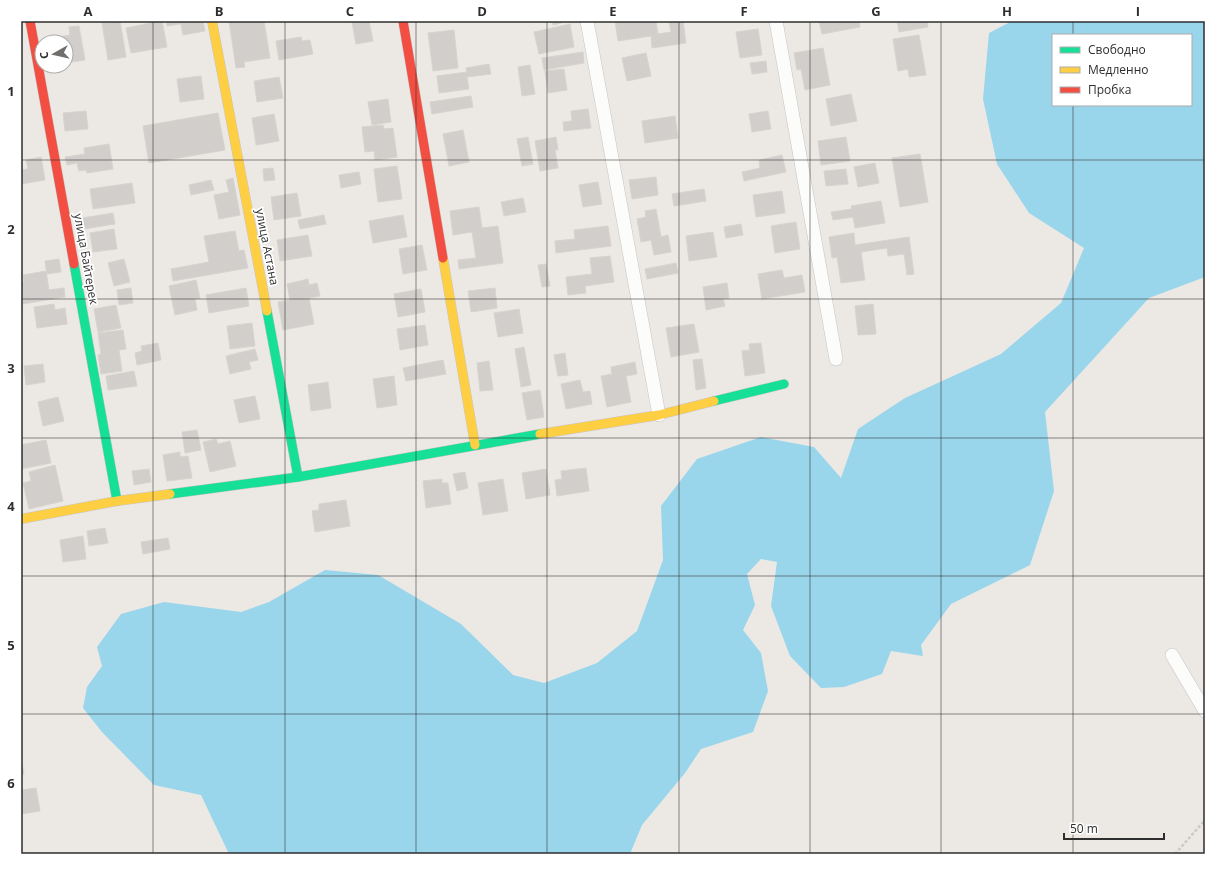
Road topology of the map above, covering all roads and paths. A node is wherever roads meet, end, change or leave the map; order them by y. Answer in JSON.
{"nodes":[{"id":1,"x":30,"y":21,"type":"edge"},
{"id":2,"x":212,"y":21,"type":"edge"},
{"id":3,"x":403,"y":21,"type":"edge"},
{"id":4,"x":587,"y":21,"type":"edge"},
{"id":5,"x":776,"y":21,"type":"edge"},
{"id":6,"x":836,"y":359,"type":"dead end"},
{"id":7,"x":784,"y":384,"type":"dead end"},
{"id":8,"x":659,"y":415,"type":"junction"},
{"id":9,"x":475,"y":445,"type":"junction"},
{"id":10,"x":298,"y":477,"type":"junction"},
{"id":11,"x":117,"y":501,"type":"junction"},
{"id":12,"x":21,"y":519,"type":"edge"},
{"id":13,"x":1172,"y":655,"type":"dead end"},
{"id":14,"x":1205,"y":711,"type":"edge"},
{"id":15,"x":1205,"y":820,"type":"edge"},
{"id":16,"x":1175,"y":854,"type":"edge"}],
"edges":[{"from":1,"to":11,"type":"street","name":"улица Байтерек"},
{"from":2,"to":10,"type":"street","name":"улица Астана"},
{"from":3,"to":9,"type":"street"},
{"from":4,"to":8,"type":"street"},
{"from":5,"to":6,"type":"street"},
{"from":7,"to":8,"type":"street"},
{"from":8,"to":9,"type":"street"},
{"from":9,"to":10,"type":"street"},
{"from":10,"to":11,"type":"street"},
{"from":11,"to":12,"type":"street"},
{"from":13,"to":14,"type":"street"},
{"from":15,"to":16,"type":"path"}]}
